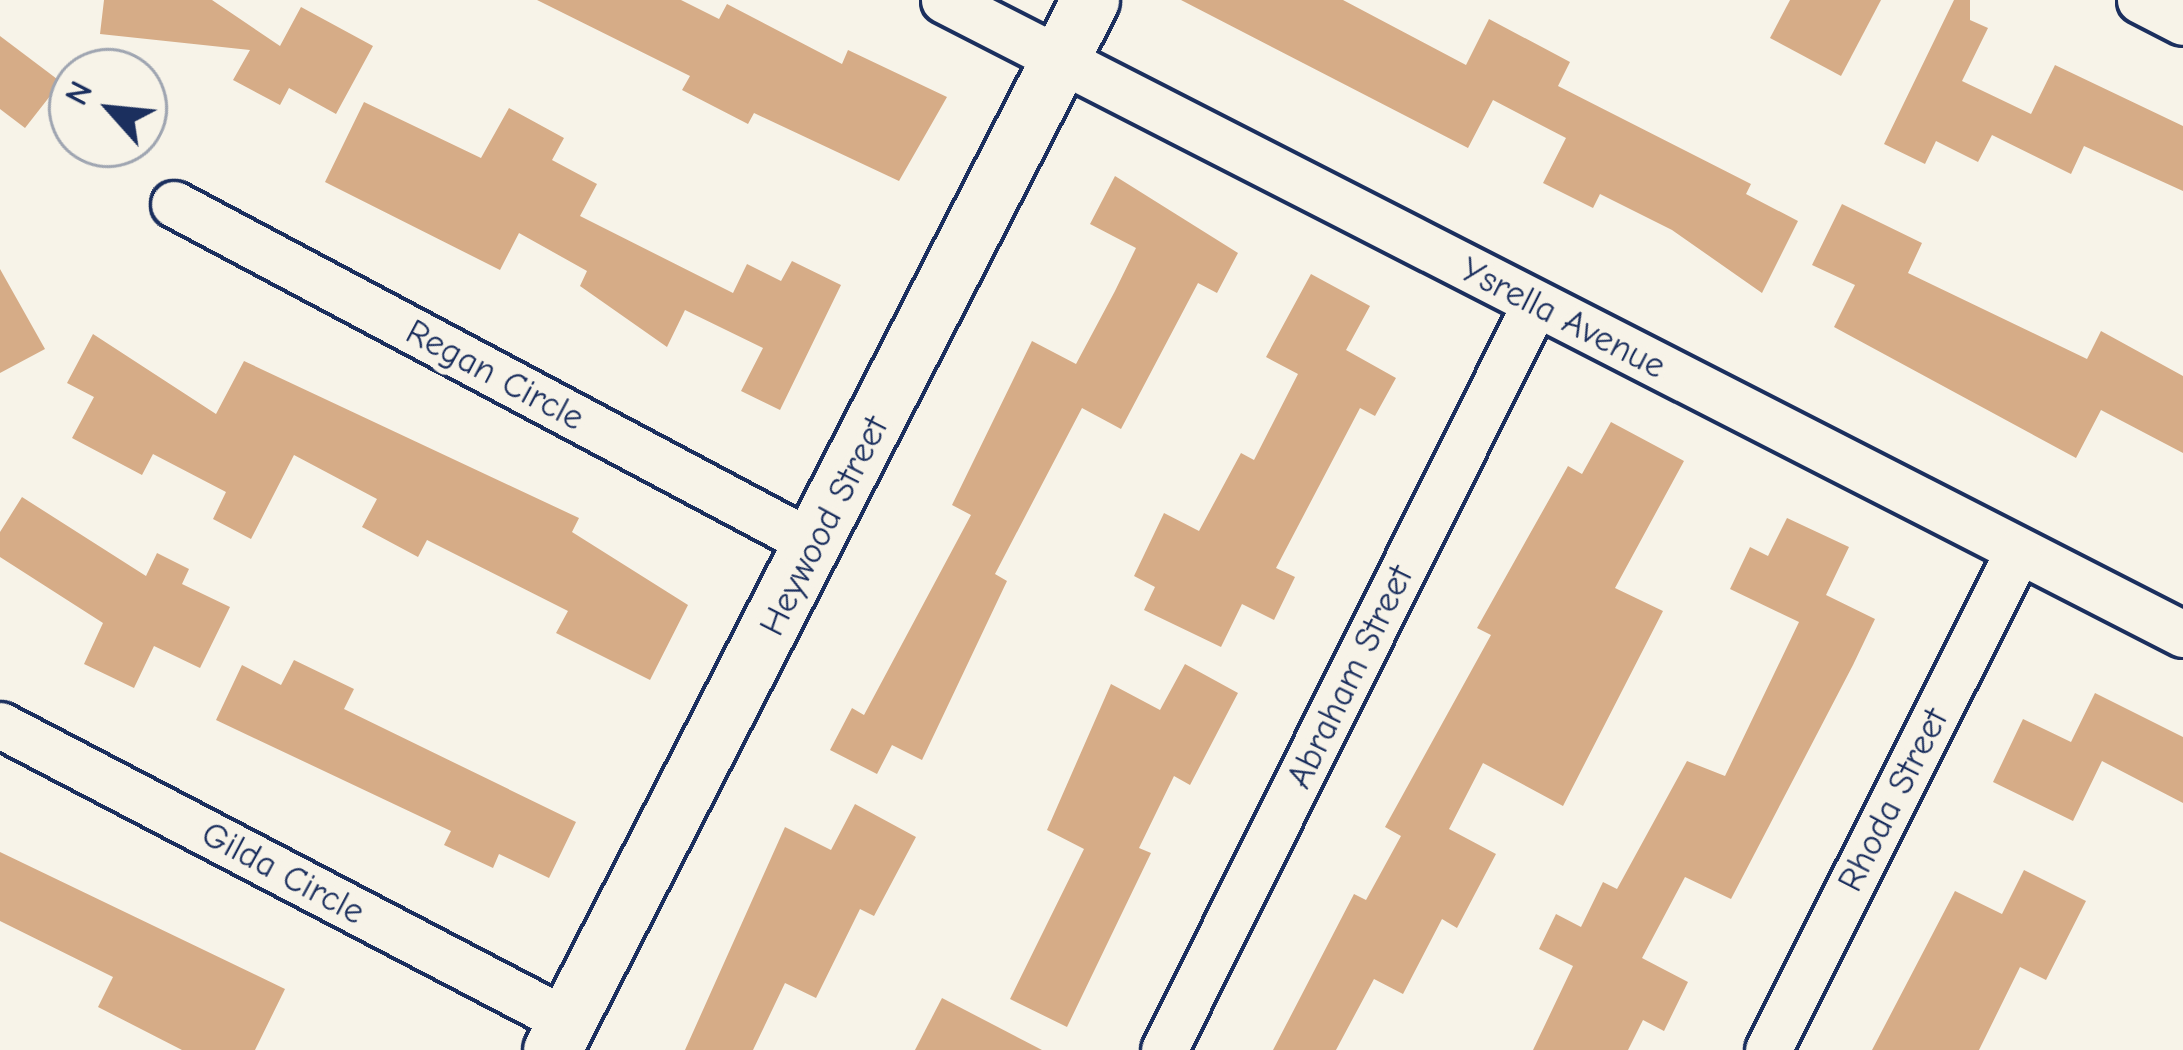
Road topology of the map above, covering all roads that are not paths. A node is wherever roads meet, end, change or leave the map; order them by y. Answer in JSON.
{"nodes":[{"id":1,"x":944,"y":0,"type":"edge"},
{"id":2,"x":1090,"y":0,"type":"edge"},
{"id":3,"x":2140,"y":0,"type":"edge"},
{"id":4,"x":2183,"y":22,"type":"edge"},
{"id":5,"x":1059,"y":61,"type":"junction"},
{"id":6,"x":174,"y":204,"type":"dead end"},
{"id":7,"x":1535,"y":304,"type":"junction"},
{"id":8,"x":816,"y":545,"type":"junction"},
{"id":9,"x":2018,"y":551,"type":"junction"},
{"id":10,"x":2183,"y":634,"type":"edge"},
{"id":11,"x":0,"y":725,"type":"edge"},
{"id":12,"x":560,"y":1035,"type":"edge"},
{"id":13,"x":1164,"y":1050,"type":"edge"},
{"id":14,"x":1768,"y":1050,"type":"edge"}],
"edges":[{"from":1,"to":5,"type":"street","name":"Ysrella Avenue"},
{"from":2,"to":5,"type":"street","name":"Heywood Street"},
{"from":3,"to":4,"type":"street"},
{"from":5,"to":7,"type":"street","name":"Ysrella Avenue"},
{"from":5,"to":8,"type":"street","name":"Heywood Street"},
{"from":6,"to":8,"type":"street","name":"Regan Circle"},
{"from":7,"to":9,"type":"street","name":"Ysrella Avenue"},
{"from":7,"to":13,"type":"street","name":"Abraham Street"},
{"from":8,"to":12,"type":"street","name":"Heywood Street"},
{"from":9,"to":10,"type":"street","name":"Ysrella Avenue"},
{"from":9,"to":14,"type":"street","name":"Rhoda Street"},
{"from":11,"to":12,"type":"street","name":"Gilda Circle"}]}
